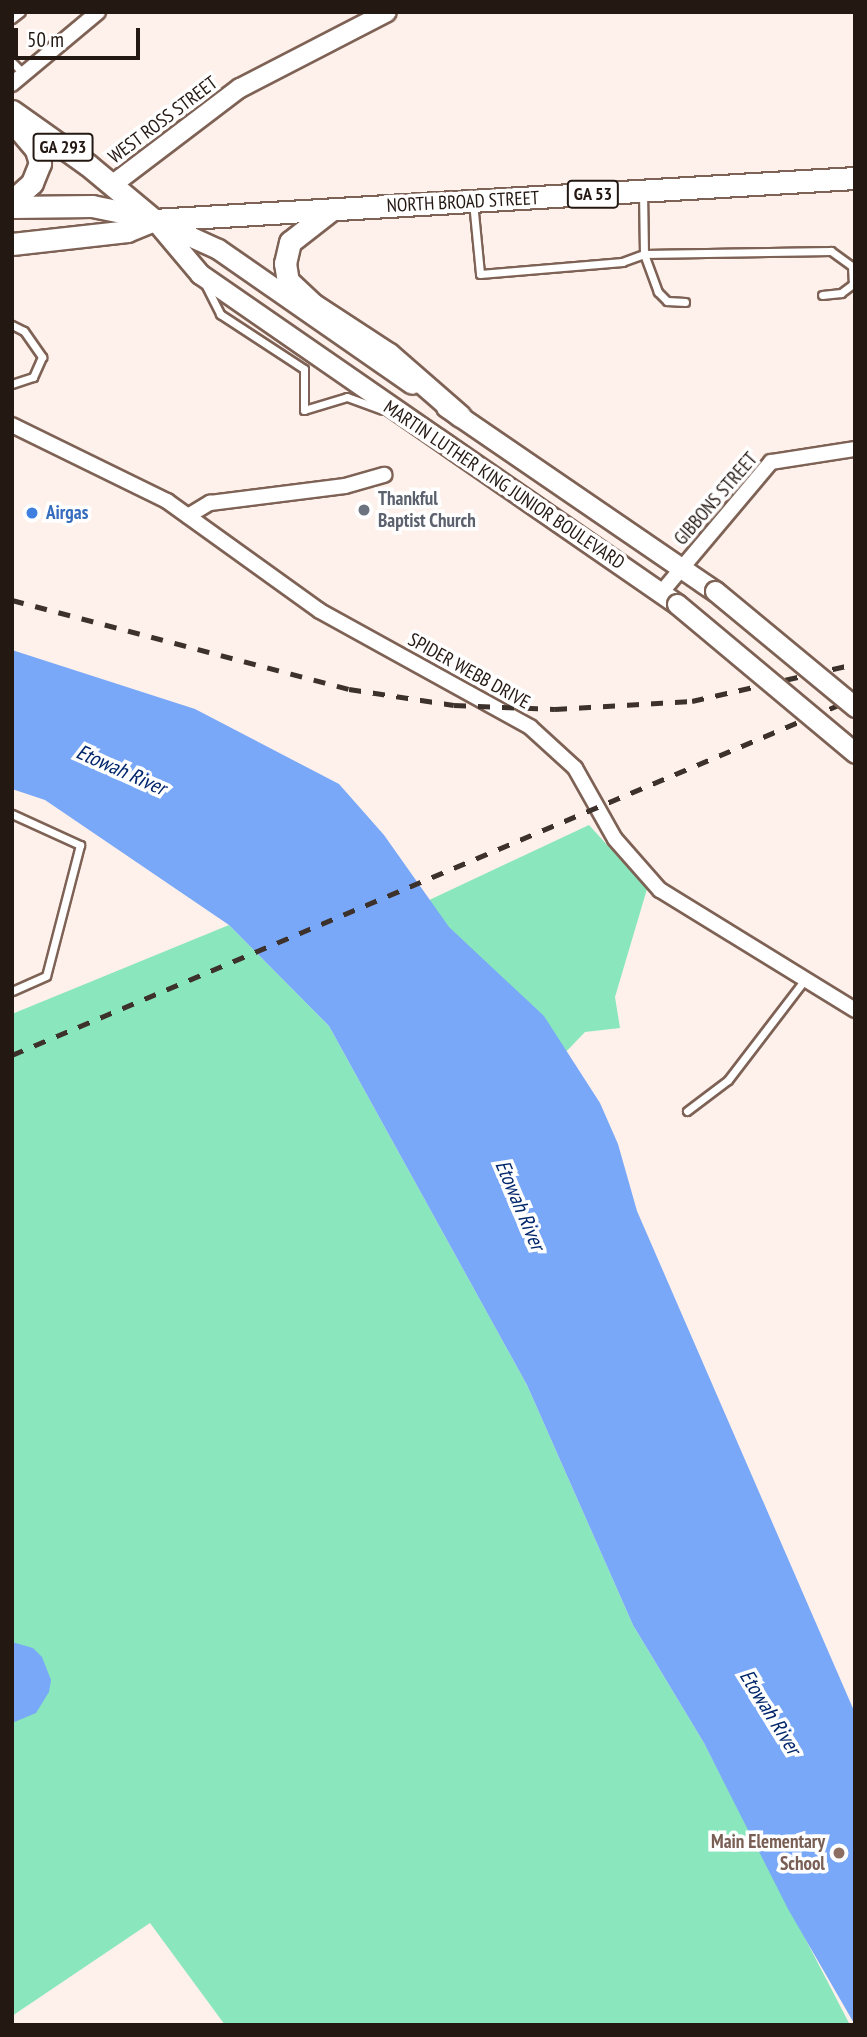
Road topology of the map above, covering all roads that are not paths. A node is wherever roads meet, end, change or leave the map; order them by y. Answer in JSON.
{"nodes":[{"id":1,"x":21,"y":12,"type":"edge"},
{"id":2,"x":99,"y":12,"type":"edge"},
{"id":3,"x":387,"y":12,"type":"edge"},
{"id":4,"x":12,"y":19,"type":"edge"},
{"id":5,"x":16,"y":73,"type":"edge"},
{"id":6,"x":12,"y":111,"type":"edge"},
{"id":7,"x":12,"y":121,"type":"edge"},
{"id":8,"x":855,"y":178,"type":"edge"},
{"id":9,"x":112,"y":185,"type":"junction"},
{"id":10,"x":643,"y":191,"type":"junction"},
{"id":11,"x":12,"y":201,"type":"edge"},
{"id":12,"x":472,"y":201,"type":"junction"},
{"id":13,"x":12,"y":207,"type":"edge"},
{"id":14,"x":331,"y":209,"type":"junction"},
{"id":15,"x":155,"y":220,"type":"junction"},
{"id":16,"x":12,"y":244,"type":"edge"},
{"id":17,"x":643,"y":254,"type":"junction"},
{"id":18,"x":200,"y":274,"type":"junction"},
{"id":19,"x":854,"y":276,"type":"edge"},
{"id":20,"x":822,"y":295,"type":"dead end"},
{"id":21,"x":685,"y":302,"type":"dead end"},
{"id":22,"x":12,"y":325,"type":"edge"},
{"id":23,"x":12,"y":384,"type":"edge"},
{"id":24,"x":460,"y":416,"type":"junction"},
{"id":25,"x":404,"y":418,"type":"junction"},
{"id":26,"x":12,"y":425,"type":"edge"},
{"id":27,"x":855,"y":449,"type":"edge"},
{"id":28,"x":384,"y":475,"type":"dead end"},
{"id":29,"x":188,"y":516,"type":"junction"},
{"id":30,"x":682,"y":568,"type":"junction"},
{"id":31,"x":669,"y":598,"type":"junction"},
{"id":32,"x":855,"y":707,"type":"edge"},
{"id":33,"x":855,"y":752,"type":"edge"},
{"id":34,"x":12,"y":814,"type":"edge"},
{"id":35,"x":803,"y":982,"type":"junction"},
{"id":36,"x":12,"y":991,"type":"edge"},
{"id":37,"x":855,"y":1010,"type":"edge"},
{"id":38,"x":687,"y":1111,"type":"dead end"}],
"edges":[{"from":1,"to":4,"type":"lane"},
{"from":2,"to":5,"type":"street"},
{"from":3,"to":9,"type":"street","name":"WEST ROSS STREET"},
{"from":6,"to":9,"type":"main road","number":"GA 293"},
{"from":7,"to":11,"type":"main road"},
{"from":8,"to":10,"type":"main road","name":"NORTH BROAD STREET","number":"GA 53"},
{"from":9,"to":15,"type":"main road","number":"GA 293"},
{"from":10,"to":12,"type":"main road","name":"NORTH BROAD STREET","number":"GA 53"},
{"from":10,"to":17,"type":"lane"},
{"from":12,"to":14,"type":"main road","name":"NORTH BROAD STREET","number":"GA 53"},
{"from":12,"to":17,"type":"lane"},
{"from":13,"to":15,"type":"main road","name":"MARTIN LUTHER KING JUNIOR BOULEVARD","number":"GA 53"},
{"from":14,"to":15,"type":"main road","name":"NORTH BROAD STREET","number":"GA 53"},
{"from":14,"to":24,"type":"main road"},
{"from":15,"to":16,"type":"main road","number":"GA 53"},
{"from":15,"to":18,"type":"main road","name":"MARTIN LUTHER KING JUNIOR BOULEVARD","number":"GA 293"},
{"from":15,"to":24,"type":"main road","name":"MARTIN LUTHER KING JUNIOR BOULEVARD","number":"GA 293"},
{"from":17,"to":19,"type":"lane"},
{"from":17,"to":21,"type":"lane"},
{"from":18,"to":25,"type":"main road","name":"MARTIN LUTHER KING JUNIOR BOULEVARD","number":"GA 293"},
{"from":18,"to":25,"type":"lane"},
{"from":19,"to":20,"type":"lane"},
{"from":22,"to":23,"type":"lane"},
{"from":24,"to":30,"type":"main road","name":"MARTIN LUTHER KING JUNIOR BOULEVARD","number":"GA 293"},
{"from":25,"to":31,"type":"main road","name":"MARTIN LUTHER KING JUNIOR BOULEVARD","number":"GA 293"},
{"from":26,"to":29,"type":"street","name":"SPIDER WEBB DRIVE"},
{"from":27,"to":30,"type":"street","name":"GIBBONS STREET"},
{"from":28,"to":29,"type":"street"},
{"from":29,"to":35,"type":"street","name":"SPIDER WEBB DRIVE"},
{"from":30,"to":31,"type":"street","name":"GIBBONS STREET"},
{"from":30,"to":32,"type":"main road","name":"MARTIN LUTHER KING JUNIOR BOULEVARD","number":"GA 293","bridge":true},
{"from":31,"to":33,"type":"main road","name":"MARTIN LUTHER KING JUNIOR BOULEVARD","number":"GA 293","bridge":true},
{"from":34,"to":36,"type":"lane"},
{"from":35,"to":37,"type":"street","name":"SPIDER WEBB DRIVE"},
{"from":35,"to":38,"type":"lane"}]}
